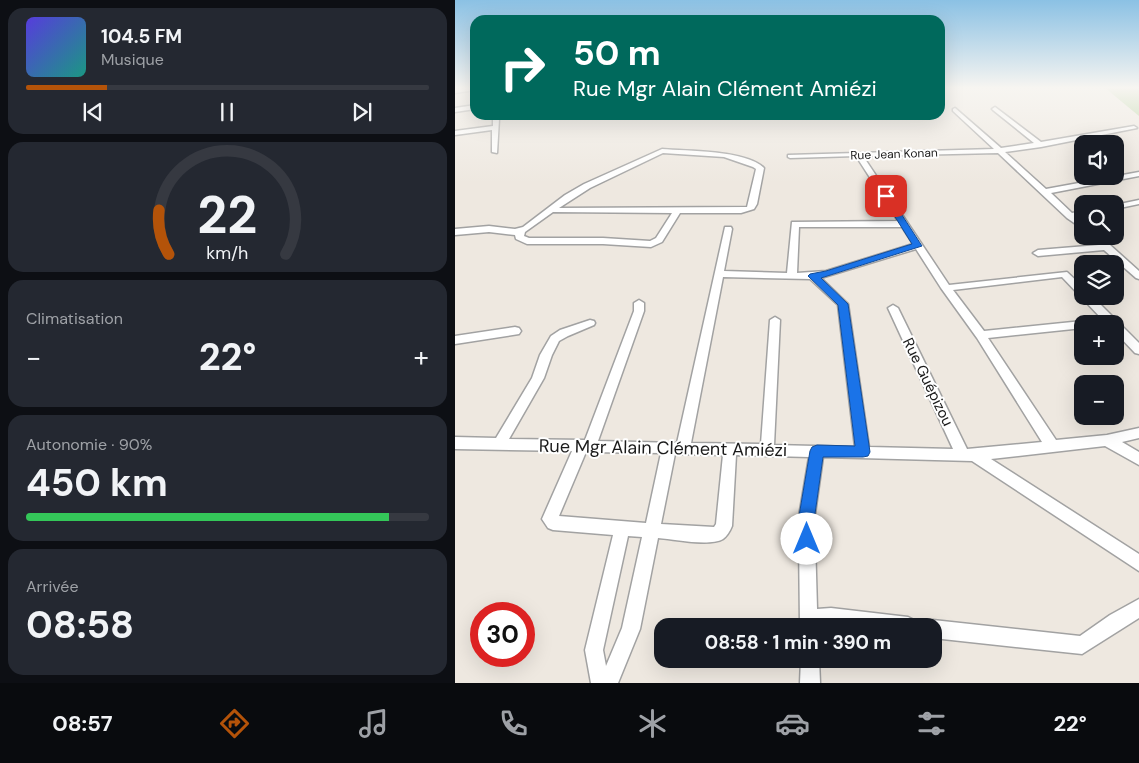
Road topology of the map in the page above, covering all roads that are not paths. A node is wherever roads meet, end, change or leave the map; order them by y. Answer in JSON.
{"nodes":[{"id":1,"x":964,"y":119,"type":"edge"},
{"id":2,"x":1008,"y":119,"type":"edge"},
{"id":3,"x":495,"y":120,"type":"edge"},
{"id":4,"x":495,"y":128,"type":"junction"},
{"id":5,"x":1134,"y":128,"type":"dead end"},
{"id":6,"x":455,"y":133,"type":"edge"},
{"id":7,"x":1041,"y":144,"type":"junction"},
{"id":8,"x":998,"y":151,"type":"junction"},
{"id":9,"x":495,"y":152,"type":"dead end"},
{"id":10,"x":859,"y":155,"type":"junction"},
{"id":11,"x":790,"y":156,"type":"dead end"},
{"id":12,"x":1139,"y":174,"type":"edge"},
{"id":13,"x":1045,"y":192,"type":"junction"},
{"id":14,"x":1139,"y":202,"type":"edge"},
{"id":15,"x":1124,"y":205,"type":"edge"},
{"id":16,"x":551,"y":210,"type":"junction"},
{"id":17,"x":677,"y":211,"type":"junction"},
{"id":18,"x":1074,"y":215,"type":"edge"},
{"id":19,"x":1070,"y":216,"type":"junction"},
{"id":20,"x":1074,"y":219,"type":"edge"},
{"id":21,"x":904,"y":224,"type":"junction"},
{"id":22,"x":728,"y":230,"type":"dead end"},
{"id":23,"x":521,"y":231,"type":"junction"},
{"id":24,"x":455,"y":232,"type":"edge"},
{"id":25,"x":1105,"y":245,"type":"edge"},
{"id":26,"x":918,"y":246,"type":"junction"},
{"id":27,"x":1107,"y":247,"type":"junction"},
{"id":28,"x":1038,"y":253,"type":"dead end"},
{"id":29,"x":720,"y":274,"type":"junction"},
{"id":30,"x":792,"y":275,"type":"junction"},
{"id":31,"x":813,"y":276,"type":"junction"},
{"id":32,"x":1139,"y":276,"type":"edge"},
{"id":33,"x":1074,"y":284,"type":"edge"},
{"id":34,"x":946,"y":288,"type":"junction"},
{"id":35,"x":639,"y":303,"type":"dead end"},
{"id":36,"x":1095,"y":305,"type":"edge"},
{"id":37,"x":893,"y":308,"type":"dead end"},
{"id":38,"x":1104,"y":315,"type":"edge"},
{"id":39,"x":775,"y":320,"type":"dead end"},
{"id":40,"x":590,"y":323,"type":"dead end"},
{"id":41,"x":1074,"y":325,"type":"edge"},
{"id":42,"x":515,"y":332,"type":"dead end"},
{"id":43,"x":981,"y":335,"type":"junction"},
{"id":44,"x":1124,"y":335,"type":"edge"},
{"id":45,"x":455,"y":340,"type":"edge"},
{"id":46,"x":1139,"y":350,"type":"edge"},
{"id":47,"x":1139,"y":433,"type":"edge"},
{"id":48,"x":1107,"y":440,"type":"junction"},
{"id":49,"x":455,"y":443,"type":"edge"},
{"id":50,"x":500,"y":443,"type":"junction"},
{"id":51,"x":1051,"y":446,"type":"junction"},
{"id":52,"x":585,"y":447,"type":"junction"},
{"id":53,"x":676,"y":448,"type":"junction"},
{"id":54,"x":729,"y":449,"type":"junction"},
{"id":55,"x":767,"y":450,"type":"junction"},
{"id":56,"x":817,"y":451,"type":"junction"},
{"id":57,"x":863,"y":452,"type":"junction"},
{"id":58,"x":969,"y":455,"type":"junction"},
{"id":59,"x":1139,"y":459,"type":"edge"},
{"id":60,"x":623,"y":529,"type":"junction"},
{"id":61,"x":651,"y":532,"type":"junction"},
{"id":62,"x":1139,"y":563,"type":"edge"},
{"id":63,"x":1139,"y":608,"type":"edge"},
{"id":64,"x":809,"y":618,"type":"edge"},
{"id":65,"x":827,"y":618,"type":"edge"},
{"id":66,"x":840,"y":618,"type":"edge"},
{"id":67,"x":942,"y":630,"type":"edge"},
{"id":68,"x":810,"y":668,"type":"edge"},
{"id":69,"x":601,"y":683,"type":"edge"},
{"id":70,"x":608,"y":683,"type":"edge"},
{"id":71,"x":810,"y":683,"type":"edge"}],
"edges":[{"from":1,"to":8,"type":"street"},
{"from":2,"to":7,"type":"street"},
{"from":3,"to":4,"type":"street"},
{"from":4,"to":6,"type":"street"},
{"from":4,"to":9,"type":"street"},
{"from":5,"to":7,"type":"street","name":"Rue Jean Konan"},
{"from":7,"to":8,"type":"street","name":"Rue Jean Konan"},
{"from":8,"to":10,"type":"street","name":"Rue Jean Konan"},
{"from":8,"to":13,"type":"street"},
{"from":10,"to":11,"type":"street","name":"Rue Jean Konan"},
{"from":10,"to":21,"type":"street"},
{"from":12,"to":13,"type":"street"},
{"from":13,"to":19,"type":"street"},
{"from":14,"to":15,"type":"street"},
{"from":16,"to":17,"type":"street"},
{"from":16,"to":17,"type":"street"},
{"from":16,"to":23,"type":"street"},
{"from":17,"to":23,"type":"street"},
{"from":18,"to":19,"type":"street"},
{"from":19,"to":20,"type":"street"},
{"from":21,"to":26,"type":"street"},
{"from":21,"to":30,"type":"street"},
{"from":22,"to":29,"type":"street"},
{"from":23,"to":24,"type":"street"},
{"from":25,"to":27,"type":"street"},
{"from":26,"to":31,"type":"street"},
{"from":26,"to":34,"type":"street"},
{"from":27,"to":28,"type":"street"},
{"from":27,"to":32,"type":"street"},
{"from":29,"to":30,"type":"street"},
{"from":29,"to":53,"type":"street"},
{"from":30,"to":31,"type":"street"},
{"from":31,"to":57,"type":"street"},
{"from":33,"to":34,"type":"street"},
{"from":34,"to":43,"type":"street"},
{"from":35,"to":52,"type":"street"},
{"from":36,"to":38,"type":"street"},
{"from":37,"to":58,"type":"street","name":"Rue Guépizou"},
{"from":39,"to":55,"type":"street"},
{"from":40,"to":50,"type":"street"},
{"from":41,"to":43,"type":"street"},
{"from":42,"to":45,"type":"street"},
{"from":43,"to":51,"type":"street"},
{"from":44,"to":46,"type":"street"},
{"from":47,"to":48,"type":"street","name":"Rue Mgr Alain Clément Amiézi"},
{"from":48,"to":51,"type":"street","name":"Rue Mgr Alain Clément Amiézi"},
{"from":48,"to":59,"type":"street"},
{"from":49,"to":50,"type":"street","name":"Rue Mgr Alain Clément Amiézi"},
{"from":50,"to":52,"type":"street","name":"Rue Mgr Alain Clément Amiézi"},
{"from":51,"to":58,"type":"street","name":"Rue Mgr Alain Clément Amiézi"},
{"from":52,"to":53,"type":"street","name":"Rue Mgr Alain Clément Amiézi"},
{"from":52,"to":60,"type":"street"},
{"from":53,"to":54,"type":"street","name":"Rue Mgr Alain Clément Amiézi"},
{"from":53,"to":61,"type":"street"},
{"from":54,"to":55,"type":"street","name":"Rue Mgr Alain Clément Amiézi"},
{"from":54,"to":61,"type":"street"},
{"from":55,"to":56,"type":"street","name":"Rue Mgr Alain Clément Amiézi"},
{"from":56,"to":57,"type":"street","name":"Rue Mgr Alain Clément Amiézi"},
{"from":56,"to":64,"type":"street"},
{"from":57,"to":58,"type":"street","name":"Rue Mgr Alain Clément Amiézi"},
{"from":58,"to":62,"type":"street"},
{"from":60,"to":61,"type":"street"},
{"from":60,"to":69,"type":"street"},
{"from":61,"to":70,"type":"street"},
{"from":63,"to":67,"type":"street"},
{"from":65,"to":66,"type":"street"},
{"from":68,"to":71,"type":"street"}]}
